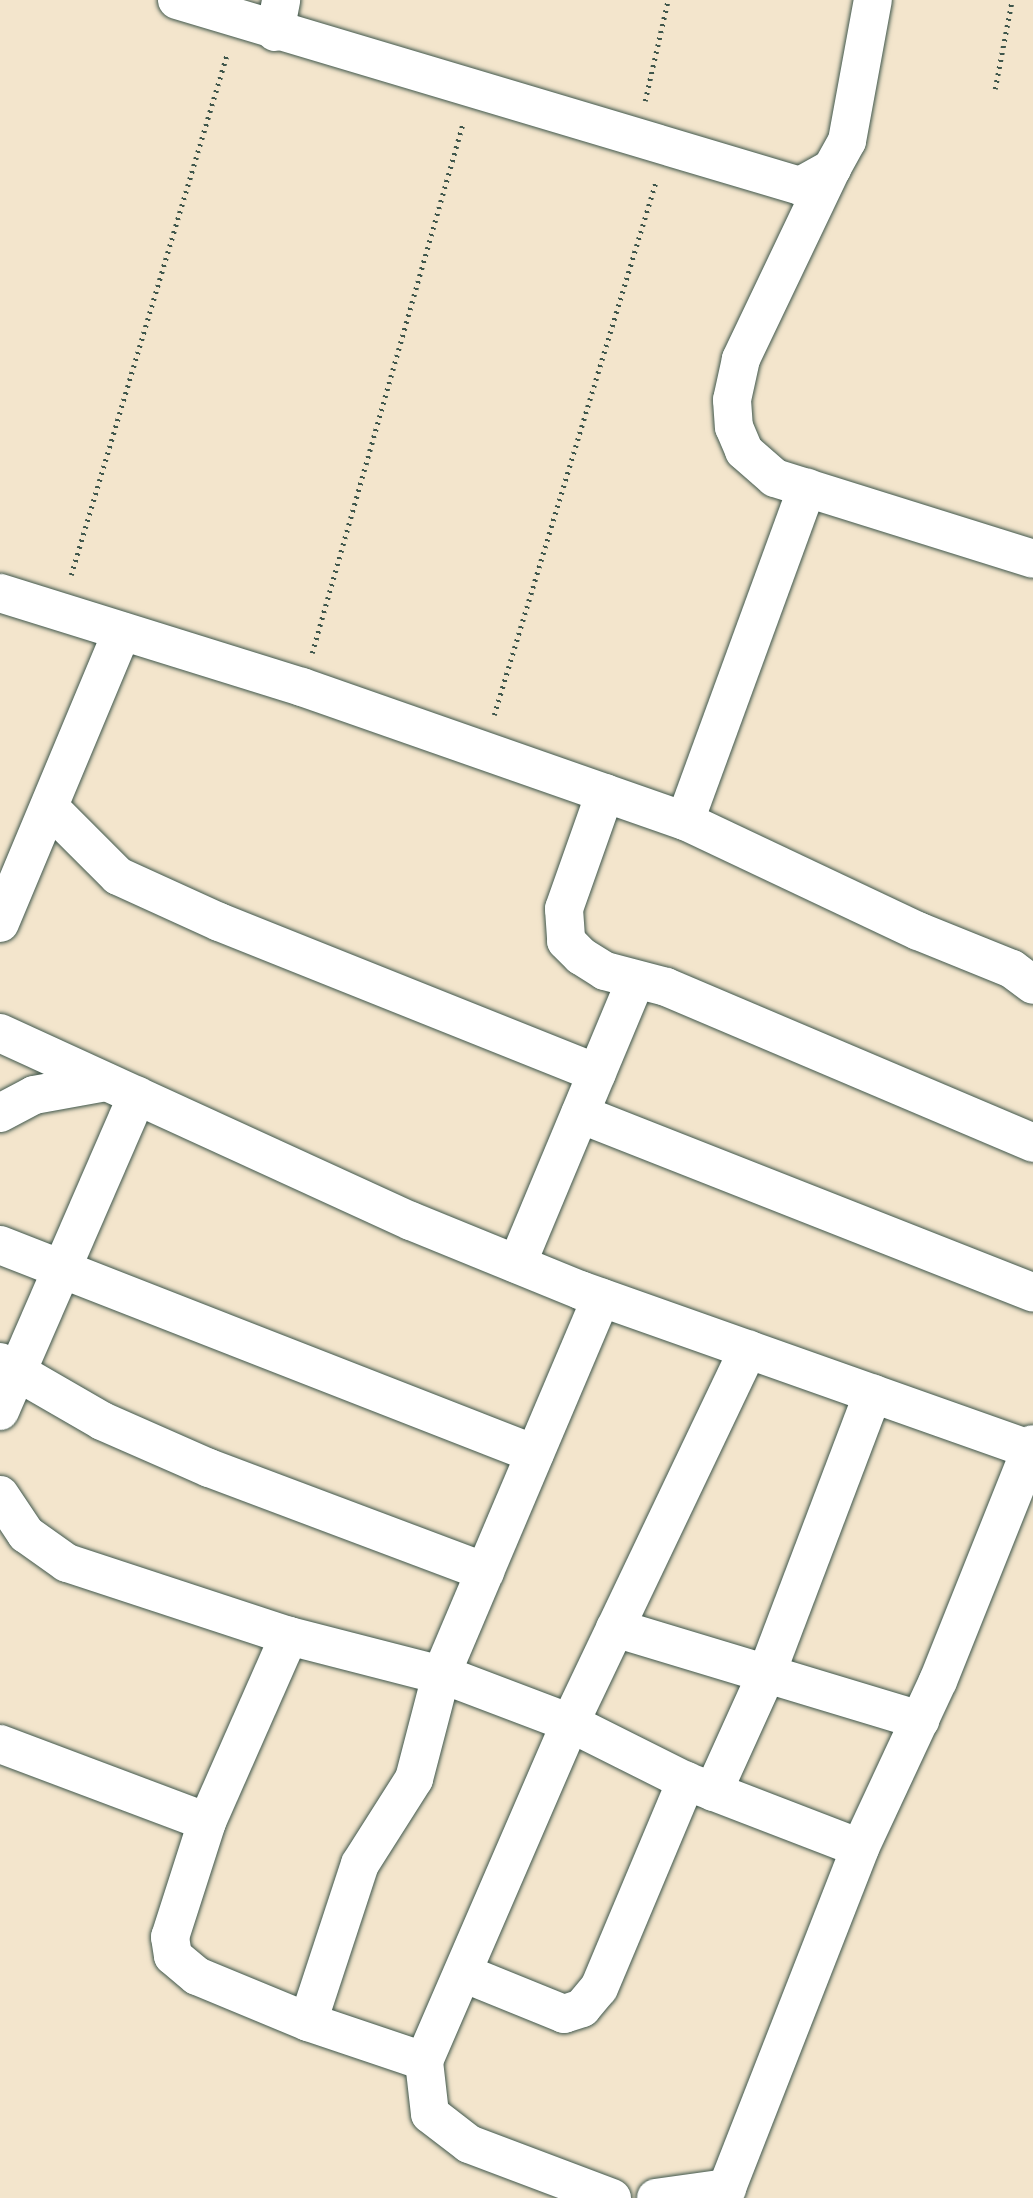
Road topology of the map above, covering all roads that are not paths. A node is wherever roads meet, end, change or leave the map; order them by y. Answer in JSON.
{"nodes":[{"id":1,"x":177,"y":0,"type":"edge"},
{"id":2,"x":873,"y":0,"type":"edge"},
{"id":3,"x":278,"y":16,"type":"edge"},
{"id":4,"x":832,"y":168,"type":"junction"},
{"id":5,"x":807,"y":488,"type":"junction"},
{"id":6,"x":1033,"y":559,"type":"edge"},
{"id":7,"x":0,"y":593,"type":"edge"},
{"id":8,"x":122,"y":632,"type":"junction"},
{"id":9,"x":605,"y":793,"type":"junction"},
{"id":10,"x":50,"y":808,"type":"junction"},
{"id":11,"x":685,"y":821,"type":"junction"},
{"id":12,"x":0,"y":923,"type":"edge"},
{"id":13,"x":635,"y":982,"type":"junction"},
{"id":14,"x":1033,"y":985,"type":"edge"},
{"id":15,"x":0,"y":1033,"type":"edge"},
{"id":16,"x":597,"y":1073,"type":"junction"},
{"id":17,"x":121,"y":1089,"type":"junction"},
{"id":18,"x":0,"y":1113,"type":"edge"},
{"id":19,"x":580,"y":1114,"type":"junction"},
{"id":20,"x":1033,"y":1143,"type":"edge"},
{"id":21,"x":0,"y":1245,"type":"edge"},
{"id":22,"x":517,"y":1264,"type":"junction"},
{"id":23,"x":61,"y":1270,"type":"junction"},
{"id":24,"x":1033,"y":1293,"type":"edge"},
{"id":25,"x":601,"y":1298,"type":"junction"},
{"id":26,"x":748,"y":1349,"type":"junction"},
{"id":27,"x":8,"y":1368,"type":"edge"},
{"id":28,"x":873,"y":1394,"type":"junction"},
{"id":29,"x":0,"y":1411,"type":"edge"},
{"id":30,"x":1032,"y":1447,"type":"edge"},
{"id":31,"x":535,"y":1454,"type":"junction"},
{"id":32,"x":0,"y":1495,"type":"edge"},
{"id":33,"x":0,"y":1534,"type":"edge"},
{"id":34,"x":44,"y":1546,"type":"junction"},
{"id":35,"x":485,"y":1572,"type":"junction"},
{"id":36,"x":615,"y":1628,"type":"junction"},
{"id":37,"x":289,"y":1636,"type":"junction"},
{"id":38,"x":442,"y":1675,"type":"junction"},
{"id":39,"x":766,"y":1675,"type":"junction"},
{"id":40,"x":920,"y":1720,"type":"junction"},
{"id":41,"x":570,"y":1723,"type":"junction"},
{"id":42,"x":0,"y":1744,"type":"edge"},
{"id":43,"x":699,"y":1786,"type":"junction"},
{"id":44,"x":207,"y":1822,"type":"junction"},
{"id":45,"x":860,"y":1848,"type":"junction"},
{"id":46,"x":463,"y":1973,"type":"junction"},
{"id":47,"x":308,"y":2022,"type":"junction"},
{"id":48,"x":424,"y":2061,"type":"junction"},
{"id":49,"x":725,"y":2193,"type":"edge"},
{"id":50,"x":611,"y":2198,"type":"edge"},
{"id":51,"x":656,"y":2198,"type":"edge"}],
"edges":[{"from":1,"to":3,"type":"street"},
{"from":2,"to":4,"type":"street"},
{"from":3,"to":4,"type":"street"},
{"from":4,"to":5,"type":"street"},
{"from":5,"to":6,"type":"street"},
{"from":5,"to":11,"type":"street"},
{"from":7,"to":8,"type":"street"},
{"from":8,"to":9,"type":"street"},
{"from":8,"to":10,"type":"street"},
{"from":9,"to":11,"type":"street"},
{"from":9,"to":13,"type":"street"},
{"from":10,"to":12,"type":"street"},
{"from":10,"to":16,"type":"street"},
{"from":11,"to":14,"type":"street"},
{"from":13,"to":16,"type":"street"},
{"from":13,"to":20,"type":"street"},
{"from":15,"to":17,"type":"street"},
{"from":16,"to":19,"type":"street"},
{"from":17,"to":18,"type":"street"},
{"from":17,"to":22,"type":"street"},
{"from":17,"to":23,"type":"street"},
{"from":19,"to":22,"type":"street"},
{"from":19,"to":24,"type":"street"},
{"from":21,"to":23,"type":"street"},
{"from":22,"to":25,"type":"street"},
{"from":23,"to":27,"type":"street"},
{"from":23,"to":31,"type":"street"},
{"from":25,"to":26,"type":"street"},
{"from":25,"to":31,"type":"street"},
{"from":26,"to":28,"type":"street"},
{"from":26,"to":36,"type":"street"},
{"from":27,"to":29,"type":"street"},
{"from":27,"to":35,"type":"street"},
{"from":28,"to":30,"type":"street"},
{"from":28,"to":39,"type":"street"},
{"from":30,"to":40,"type":"street"},
{"from":31,"to":35,"type":"street"},
{"from":32,"to":34,"type":"street"},
{"from":33,"to":34,"type":"street"},
{"from":34,"to":37,"type":"street"},
{"from":35,"to":38,"type":"street"},
{"from":36,"to":39,"type":"street"},
{"from":36,"to":41,"type":"street"},
{"from":37,"to":38,"type":"street"},
{"from":37,"to":44,"type":"street"},
{"from":38,"to":41,"type":"street"},
{"from":38,"to":47,"type":"street"},
{"from":39,"to":40,"type":"street"},
{"from":39,"to":43,"type":"street"},
{"from":40,"to":45,"type":"street"},
{"from":41,"to":43,"type":"street"},
{"from":41,"to":46,"type":"street"},
{"from":42,"to":44,"type":"street"},
{"from":43,"to":45,"type":"street"},
{"from":43,"to":46,"type":"street"},
{"from":44,"to":47,"type":"street"},
{"from":45,"to":49,"type":"street"},
{"from":46,"to":48,"type":"street"},
{"from":47,"to":48,"type":"street"},
{"from":48,"to":50,"type":"street"},
{"from":49,"to":51,"type":"street"}]}
